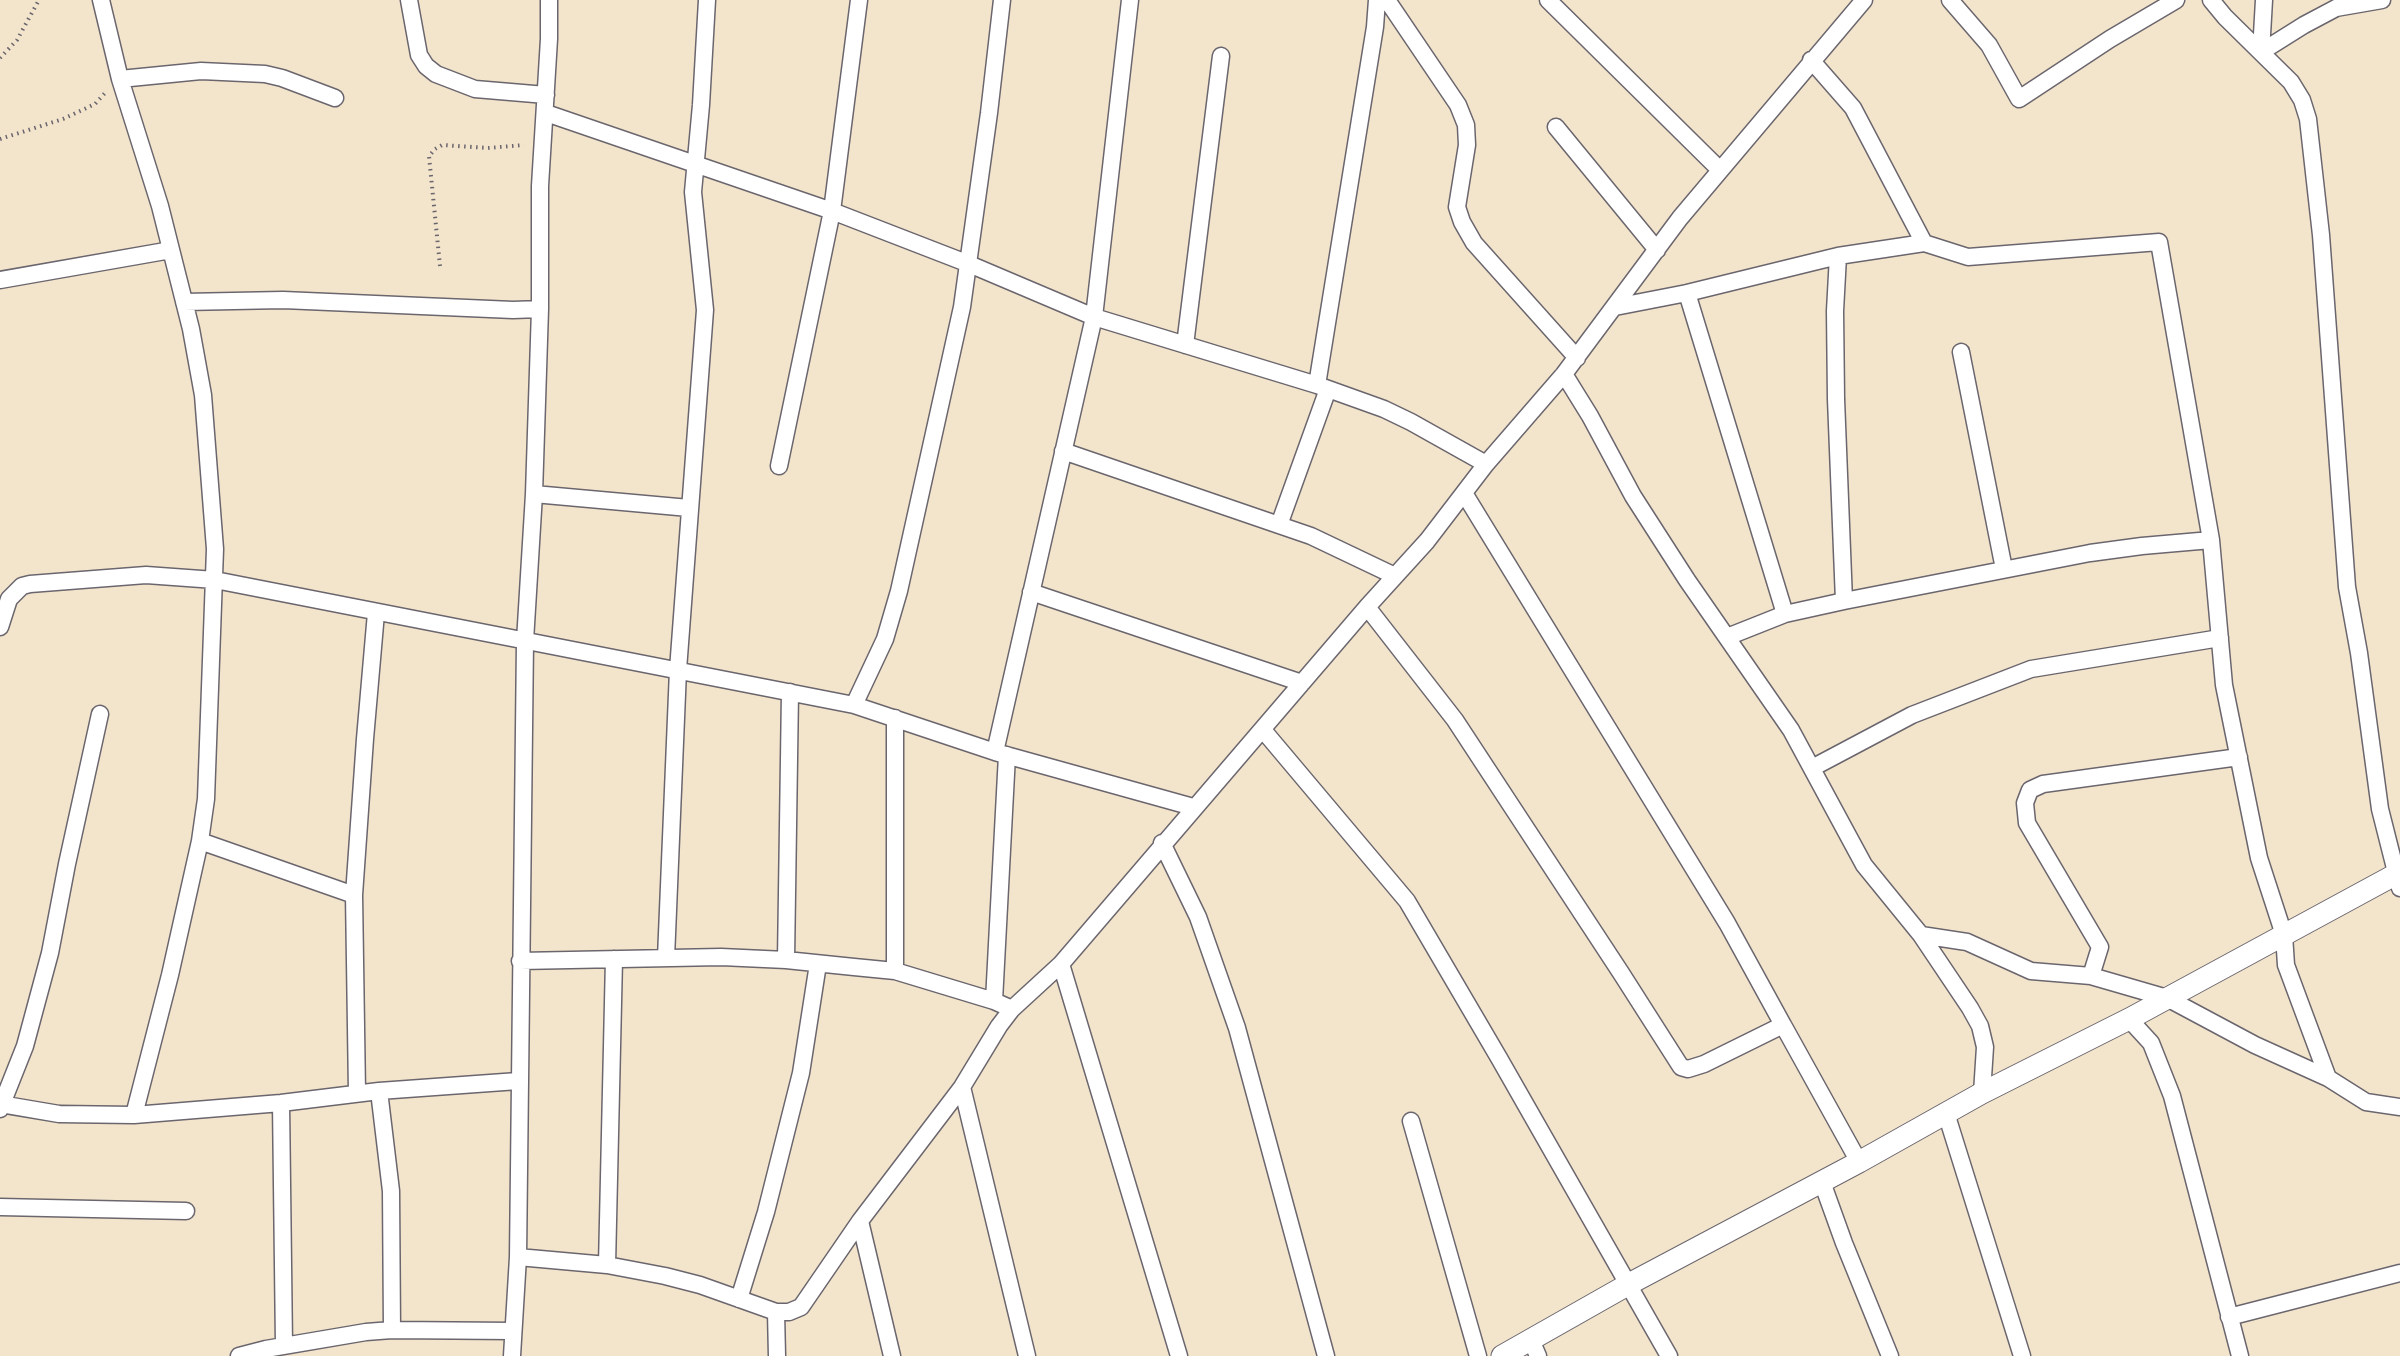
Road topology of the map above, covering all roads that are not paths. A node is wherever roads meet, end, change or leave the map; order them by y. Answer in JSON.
{"nodes":[{"id":1,"x":101,"y":0,"type":"edge"},
{"id":2,"x":409,"y":0,"type":"edge"},
{"id":3,"x":549,"y":0,"type":"edge"},
{"id":4,"x":707,"y":0,"type":"edge"},
{"id":5,"x":859,"y":0,"type":"edge"},
{"id":6,"x":1002,"y":0,"type":"edge"},
{"id":7,"x":1130,"y":0,"type":"edge"},
{"id":8,"x":1377,"y":0,"type":"edge"},
{"id":9,"x":1387,"y":0,"type":"edge"},
{"id":10,"x":1548,"y":0,"type":"edge"},
{"id":11,"x":1864,"y":0,"type":"edge"},
{"id":12,"x":1950,"y":0,"type":"edge"},
{"id":13,"x":2176,"y":0,"type":"edge"},
{"id":14,"x":2211,"y":0,"type":"edge"},
{"id":15,"x":2264,"y":0,"type":"edge"},
{"id":16,"x":2382,"y":0,"type":"edge"},
{"id":17,"x":2261,"y":52,"type":"junction"},
{"id":18,"x":1221,"y":56,"type":"dead end"},
{"id":19,"x":1811,"y":60,"type":"junction"},
{"id":20,"x":120,"y":79,"type":"junction"},
{"id":21,"x":546,"y":95,"type":"junction"},
{"id":22,"x":335,"y":98,"type":"dead end"},
{"id":23,"x":546,"y":113,"type":"junction"},
{"id":24,"x":1556,"y":127,"type":"dead end"},
{"id":25,"x":695,"y":162,"type":"junction"},
{"id":26,"x":1720,"y":170,"type":"junction"},
{"id":27,"x":832,"y":211,"type":"junction"},
{"id":28,"x":1924,"y":243,"type":"junction"},
{"id":29,"x":171,"y":250,"type":"junction"},
{"id":30,"x":1657,"y":250,"type":"junction"},
{"id":31,"x":1838,"y":256,"type":"junction"},
{"id":32,"x":969,"y":264,"type":"junction"},
{"id":33,"x":0,"y":280,"type":"edge"},
{"id":34,"x":1688,"y":293,"type":"junction"},
{"id":35,"x":184,"y":302,"type":"junction"},
{"id":36,"x":1615,"y":307,"type":"junction"},
{"id":37,"x":540,"y":309,"type":"junction"},
{"id":38,"x":1094,"y":317,"type":"junction"},
{"id":39,"x":1185,"y":345,"type":"junction"},
{"id":40,"x":1961,"y":352,"type":"dead end"},
{"id":41,"x":1577,"y":358,"type":"junction"},
{"id":42,"x":1564,"y":374,"type":"junction"},
{"id":43,"x":1323,"y":387,"type":"junction"},
{"id":44,"x":1063,"y":451,"type":"junction"},
{"id":45,"x":1486,"y":464,"type":"junction"},
{"id":46,"x":779,"y":466,"type":"dead end"},
{"id":47,"x":1464,"y":493,"type":"junction"},
{"id":48,"x":534,"y":494,"type":"junction"},
{"id":49,"x":689,"y":508,"type":"junction"},
{"id":50,"x":1279,"y":525,"type":"junction"},
{"id":51,"x":2211,"y":540,"type":"junction"},
{"id":52,"x":2004,"y":569,"type":"junction"},
{"id":53,"x":1395,"y":576,"type":"junction"},
{"id":54,"x":215,"y":580,"type":"junction"},
{"id":55,"x":1031,"y":592,"type":"junction"},
{"id":56,"x":1844,"y":601,"type":"junction"},
{"id":57,"x":1367,"y":607,"type":"junction"},
{"id":58,"x":376,"y":613,"type":"junction"},
{"id":59,"x":1785,"y":614,"type":"junction"},
{"id":60,"x":0,"y":627,"type":"edge"},
{"id":61,"x":1727,"y":637,"type":"junction"},
{"id":62,"x":2220,"y":638,"type":"junction"},
{"id":63,"x":525,"y":641,"type":"junction"},
{"id":64,"x":678,"y":670,"type":"junction"},
{"id":65,"x":1302,"y":683,"type":"junction"},
{"id":66,"x":790,"y":692,"type":"junction"},
{"id":67,"x":855,"y":705,"type":"junction"},
{"id":68,"x":100,"y":714,"type":"dead end"},
{"id":69,"x":895,"y":718,"type":"junction"},
{"id":70,"x":1263,"y":730,"type":"junction"},
{"id":71,"x":1001,"y":754,"type":"junction"},
{"id":72,"x":2239,"y":757,"type":"junction"},
{"id":73,"x":1812,"y":768,"type":"junction"},
{"id":74,"x":1193,"y":807,"type":"junction"},
{"id":75,"x":200,"y":841,"type":"junction"},
{"id":76,"x":1162,"y":843,"type":"junction"},
{"id":77,"x":2399,"y":878,"type":"edge"},
{"id":78,"x":354,"y":895,"type":"junction"},
{"id":79,"x":2284,"y":934,"type":"junction"},
{"id":80,"x":1921,"y":935,"type":"junction"},
{"id":81,"x":666,"y":958,"type":"junction"},
{"id":82,"x":614,"y":959,"type":"junction"},
{"id":83,"x":786,"y":960,"type":"junction"},
{"id":84,"x":520,"y":961,"type":"junction"},
{"id":85,"x":818,"y":964,"type":"junction"},
{"id":86,"x":1060,"y":964,"type":"junction"},
{"id":87,"x":895,"y":972,"type":"junction"},
{"id":88,"x":2091,"y":976,"type":"junction"},
{"id":89,"x":2167,"y":998,"type":"junction"},
{"id":90,"x":994,"y":1001,"type":"junction"},
{"id":91,"x":1012,"y":1009,"type":"junction"},
{"id":92,"x":2129,"y":1019,"type":"junction"},
{"id":93,"x":1783,"y":1025,"type":"junction"},
{"id":94,"x":2328,"y":1078,"type":"junction"},
{"id":95,"x":518,"y":1081,"type":"junction"},
{"id":96,"x":962,"y":1087,"type":"junction"},
{"id":97,"x":379,"y":1091,"type":"junction"},
{"id":98,"x":357,"y":1093,"type":"junction"},
{"id":99,"x":1982,"y":1093,"type":"junction"},
{"id":100,"x":280,"y":1104,"type":"junction"},
{"id":101,"x":1,"y":1106,"type":"edge"},
{"id":102,"x":2400,"y":1107,"type":"edge"},
{"id":103,"x":1946,"y":1113,"type":"junction"},
{"id":104,"x":134,"y":1115,"type":"junction"},
{"id":105,"x":1411,"y":1121,"type":"dead end"},
{"id":106,"x":1859,"y":1162,"type":"junction"},
{"id":107,"x":1822,"y":1182,"type":"junction"},
{"id":108,"x":0,"y":1207,"type":"edge"},
{"id":109,"x":186,"y":1210,"type":"dead end"},
{"id":110,"x":860,"y":1221,"type":"junction"},
{"id":111,"x":518,"y":1257,"type":"junction"},
{"id":112,"x":607,"y":1265,"type":"junction"},
{"id":113,"x":2400,"y":1273,"type":"edge"},
{"id":114,"x":1629,"y":1284,"type":"junction"},
{"id":115,"x":739,"y":1299,"type":"junction"},
{"id":116,"x":776,"y":1312,"type":"junction"},
{"id":117,"x":2229,"y":1317,"type":"junction"},
{"id":118,"x":392,"y":1330,"type":"junction"},
{"id":119,"x":513,"y":1330,"type":"junction"},
{"id":120,"x":284,"y":1346,"type":"junction"},
{"id":121,"x":1534,"y":1348,"type":"edge"},
{"id":122,"x":239,"y":1356,"type":"edge"},
{"id":123,"x":512,"y":1356,"type":"edge"},
{"id":124,"x":777,"y":1356,"type":"edge"},
{"id":125,"x":892,"y":1356,"type":"edge"},
{"id":126,"x":1028,"y":1356,"type":"edge"},
{"id":127,"x":1179,"y":1356,"type":"edge"},
{"id":128,"x":1326,"y":1356,"type":"edge"},
{"id":129,"x":1478,"y":1356,"type":"edge"},
{"id":130,"x":1502,"y":1356,"type":"edge"},
{"id":131,"x":1669,"y":1356,"type":"edge"},
{"id":132,"x":1890,"y":1356,"type":"edge"},
{"id":133,"x":2022,"y":1356,"type":"edge"},
{"id":134,"x":2240,"y":1356,"type":"edge"}],
"edges":[{"from":1,"to":20,"type":"street"},
{"from":2,"to":21,"type":"street"},
{"from":3,"to":21,"type":"street"},
{"from":4,"to":25,"type":"street"},
{"from":5,"to":27,"type":"street"},
{"from":6,"to":32,"type":"street"},
{"from":7,"to":38,"type":"street"},
{"from":8,"to":43,"type":"street"},
{"from":9,"to":41,"type":"street"},
{"from":10,"to":26,"type":"street"},
{"from":11,"to":19,"type":"street"},
{"from":12,"to":13,"type":"street"},
{"from":14,"to":17,"type":"street"},
{"from":15,"to":17,"type":"street"},
{"from":16,"to":17,"type":"street"},
{"from":17,"to":77,"type":"street"},
{"from":18,"to":39,"type":"street"},
{"from":19,"to":26,"type":"street"},
{"from":19,"to":28,"type":"street"},
{"from":20,"to":22,"type":"street"},
{"from":20,"to":29,"type":"street"},
{"from":21,"to":23,"type":"street"},
{"from":23,"to":25,"type":"street"},
{"from":23,"to":37,"type":"street"},
{"from":24,"to":30,"type":"street"},
{"from":25,"to":27,"type":"street"},
{"from":25,"to":49,"type":"street"},
{"from":26,"to":30,"type":"street"},
{"from":27,"to":32,"type":"street"},
{"from":27,"to":46,"type":"street"},
{"from":28,"to":31,"type":"street"},
{"from":28,"to":51,"type":"street"},
{"from":29,"to":33,"type":"street"},
{"from":29,"to":35,"type":"street"},
{"from":30,"to":36,"type":"street"},
{"from":31,"to":34,"type":"street"},
{"from":31,"to":56,"type":"street"},
{"from":32,"to":38,"type":"street"},
{"from":32,"to":67,"type":"street"},
{"from":34,"to":36,"type":"street"},
{"from":34,"to":59,"type":"street"},
{"from":35,"to":37,"type":"street"},
{"from":35,"to":54,"type":"street"},
{"from":36,"to":41,"type":"street"},
{"from":37,"to":48,"type":"street"},
{"from":38,"to":39,"type":"street"},
{"from":38,"to":44,"type":"street"},
{"from":39,"to":43,"type":"street"},
{"from":40,"to":52,"type":"street"},
{"from":41,"to":42,"type":"street"},
{"from":42,"to":45,"type":"street"},
{"from":42,"to":61,"type":"street"},
{"from":43,"to":45,"type":"street"},
{"from":43,"to":50,"type":"street"},
{"from":44,"to":50,"type":"street"},
{"from":44,"to":55,"type":"street"},
{"from":45,"to":47,"type":"street"},
{"from":47,"to":53,"type":"street"},
{"from":47,"to":93,"type":"street"},
{"from":48,"to":49,"type":"street"},
{"from":48,"to":63,"type":"street"},
{"from":49,"to":64,"type":"street"},
{"from":50,"to":53,"type":"street"},
{"from":51,"to":52,"type":"street"},
{"from":51,"to":62,"type":"street"},
{"from":52,"to":56,"type":"street"},
{"from":53,"to":57,"type":"street"},
{"from":54,"to":58,"type":"street"},
{"from":54,"to":60,"type":"street"},
{"from":54,"to":75,"type":"street"},
{"from":55,"to":65,"type":"street"},
{"from":55,"to":71,"type":"street"},
{"from":56,"to":59,"type":"street"},
{"from":57,"to":65,"type":"street"},
{"from":57,"to":93,"type":"street"},
{"from":58,"to":63,"type":"street"},
{"from":58,"to":78,"type":"street"},
{"from":59,"to":61,"type":"street"},
{"from":61,"to":73,"type":"street"},
{"from":62,"to":72,"type":"street"},
{"from":62,"to":73,"type":"street"},
{"from":63,"to":64,"type":"street"},
{"from":63,"to":84,"type":"street"},
{"from":64,"to":66,"type":"street"},
{"from":64,"to":81,"type":"street"},
{"from":65,"to":70,"type":"street"},
{"from":66,"to":67,"type":"street"},
{"from":66,"to":83,"type":"street"},
{"from":67,"to":69,"type":"street"},
{"from":68,"to":101,"type":"street"},
{"from":69,"to":71,"type":"street"},
{"from":69,"to":87,"type":"street"},
{"from":70,"to":74,"type":"street"},
{"from":70,"to":114,"type":"street"},
{"from":71,"to":74,"type":"street"},
{"from":71,"to":90,"type":"street"},
{"from":72,"to":79,"type":"street"},
{"from":72,"to":88,"type":"street"},
{"from":73,"to":80,"type":"street"},
{"from":74,"to":76,"type":"street"},
{"from":75,"to":78,"type":"street"},
{"from":75,"to":104,"type":"street"},
{"from":76,"to":86,"type":"street"},
{"from":76,"to":128,"type":"street"},
{"from":77,"to":79,"type":"street"},
{"from":78,"to":98,"type":"street"},
{"from":79,"to":89,"type":"street"},
{"from":79,"to":94,"type":"street"},
{"from":80,"to":88,"type":"street"},
{"from":80,"to":99,"type":"street"},
{"from":81,"to":82,"type":"street"},
{"from":81,"to":83,"type":"street"},
{"from":82,"to":84,"type":"street"},
{"from":82,"to":112,"type":"street"},
{"from":83,"to":85,"type":"street"},
{"from":84,"to":95,"type":"street"},
{"from":85,"to":87,"type":"street"},
{"from":85,"to":115,"type":"street"},
{"from":86,"to":91,"type":"street"},
{"from":86,"to":127,"type":"street"},
{"from":87,"to":90,"type":"street"},
{"from":88,"to":89,"type":"street"},
{"from":89,"to":92,"type":"street"},
{"from":89,"to":94,"type":"street"},
{"from":90,"to":91,"type":"street"},
{"from":91,"to":96,"type":"street"},
{"from":92,"to":99,"type":"street"},
{"from":92,"to":117,"type":"street"},
{"from":93,"to":106,"type":"street"},
{"from":94,"to":102,"type":"street"},
{"from":95,"to":97,"type":"street"},
{"from":95,"to":111,"type":"street"},
{"from":96,"to":110,"type":"street"},
{"from":96,"to":126,"type":"street"},
{"from":97,"to":98,"type":"street"},
{"from":97,"to":118,"type":"street"},
{"from":98,"to":100,"type":"street"},
{"from":99,"to":103,"type":"street"},
{"from":100,"to":104,"type":"street"},
{"from":100,"to":120,"type":"street"},
{"from":101,"to":104,"type":"street"},
{"from":103,"to":106,"type":"street"},
{"from":103,"to":133,"type":"street"},
{"from":105,"to":129,"type":"street"},
{"from":106,"to":107,"type":"street"},
{"from":107,"to":114,"type":"street"},
{"from":107,"to":132,"type":"street"},
{"from":108,"to":109,"type":"street"},
{"from":110,"to":116,"type":"street"},
{"from":110,"to":125,"type":"street"},
{"from":111,"to":112,"type":"street"},
{"from":111,"to":119,"type":"street"},
{"from":112,"to":115,"type":"street"},
{"from":113,"to":117,"type":"street"},
{"from":114,"to":121,"type":"street"},
{"from":114,"to":131,"type":"street"},
{"from":115,"to":116,"type":"street"},
{"from":116,"to":124,"type":"street"},
{"from":117,"to":134,"type":"street"},
{"from":118,"to":119,"type":"street"},
{"from":118,"to":120,"type":"street"},
{"from":119,"to":123,"type":"street"},
{"from":120,"to":122,"type":"street"},
{"from":121,"to":130,"type":"street"}]}
